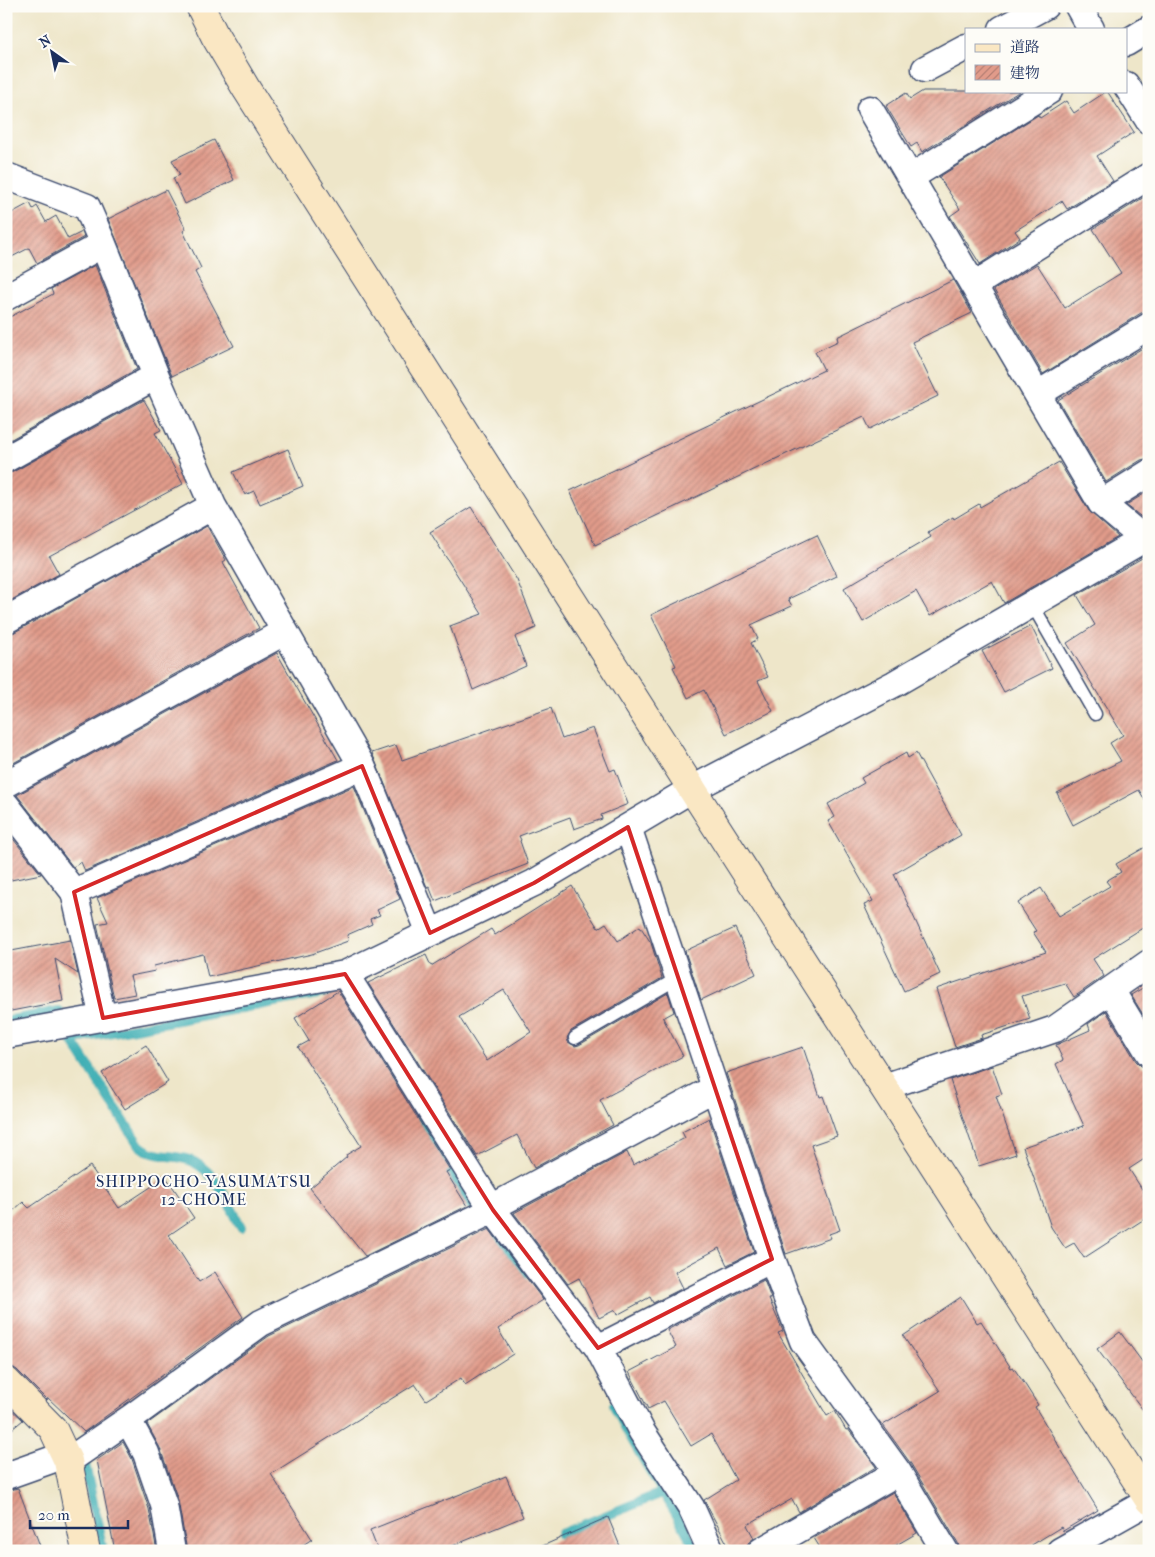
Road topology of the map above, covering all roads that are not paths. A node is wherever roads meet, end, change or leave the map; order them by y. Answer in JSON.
{"nodes":[{"id":1,"x":200,"y":6,"type":"edge"},
{"id":2,"x":1045,"y":6,"type":"edge"},
{"id":3,"x":1078,"y":6,"type":"edge"},
{"id":4,"x":1004,"y":28,"type":"edge"},
{"id":5,"x":1091,"y":28,"type":"edge"},
{"id":6,"x":1149,"y":29,"type":"edge"},
{"id":7,"x":1128,"y":42,"type":"edge"},
{"id":8,"x":965,"y":48,"type":"edge"},
{"id":9,"x":925,"y":69,"type":"dead end"},
{"id":10,"x":1128,"y":88,"type":"edge"},
{"id":11,"x":1047,"y":92,"type":"edge"},
{"id":12,"x":870,"y":109,"type":"dead end"},
{"id":13,"x":1149,"y":121,"type":"edge"},
{"id":14,"x":6,"y":176,"type":"edge"},
{"id":15,"x":1149,"y":176,"type":"edge"},
{"id":16,"x":911,"y":177,"type":"junction"},
{"id":17,"x":103,"y":244,"type":"junction"},
{"id":18,"x":974,"y":285,"type":"junction"},
{"id":19,"x":6,"y":297,"type":"edge"},
{"id":20,"x":1149,"y":326,"type":"edge"},
{"id":21,"x":156,"y":376,"type":"junction"},
{"id":22,"x":1038,"y":394,"type":"junction"},
{"id":23,"x":6,"y":459,"type":"edge"},
{"id":24,"x":1149,"y":473,"type":"edge"},
{"id":25,"x":1102,"y":503,"type":"junction"},
{"id":26,"x":213,"y":506,"type":"junction"},
{"id":27,"x":1147,"y":541,"type":"edge"},
{"id":28,"x":1032,"y":604,"type":"junction"},
{"id":29,"x":6,"y":620,"type":"edge"},
{"id":30,"x":284,"y":632,"type":"junction"},
{"id":31,"x":1096,"y":714,"type":"dead end"},
{"id":32,"x":362,"y":766,"type":"junction"},
{"id":33,"x":6,"y":784,"type":"edge"},
{"id":34,"x":692,"y":789,"type":"junction"},
{"id":35,"x":6,"y":805,"type":"edge"},
{"id":36,"x":628,"y":827,"type":"junction"},
{"id":37,"x":74,"y":892,"type":"junction"},
{"id":38,"x":430,"y":933,"type":"junction"},
{"id":39,"x":1149,"y":963,"type":"edge"},
{"id":40,"x":345,"y":974,"type":"junction"},
{"id":41,"x":678,"y":978,"type":"junction"},
{"id":42,"x":1111,"y":990,"type":"junction"},
{"id":43,"x":103,"y":1018,"type":"junction"},
{"id":44,"x":6,"y":1036,"type":"edge"},
{"id":45,"x":575,"y":1038,"type":"dead end"},
{"id":46,"x":1149,"y":1053,"type":"edge"},
{"id":47,"x":884,"y":1087,"type":"junction"},
{"id":48,"x":715,"y":1088,"type":"junction"},
{"id":49,"x":492,"y":1209,"type":"junction"},
{"id":50,"x":772,"y":1259,"type":"junction"},
{"id":51,"x":598,"y":1348,"type":"junction"},
{"id":52,"x":6,"y":1382,"type":"edge"},
{"id":53,"x":128,"y":1420,"type":"junction"},
{"id":54,"x":66,"y":1458,"type":"junction"},
{"id":55,"x":898,"y":1472,"type":"junction"},
{"id":56,"x":6,"y":1476,"type":"edge"},
{"id":57,"x":1149,"y":1500,"type":"edge"},
{"id":58,"x":86,"y":1551,"type":"edge"},
{"id":59,"x":172,"y":1551,"type":"edge"},
{"id":60,"x":711,"y":1551,"type":"edge"},
{"id":61,"x":761,"y":1551,"type":"edge"},
{"id":62,"x":945,"y":1551,"type":"edge"},
{"id":63,"x":1060,"y":1551,"type":"edge"}],
"edges":[{"from":1,"to":34,"type":"street"},
{"from":2,"to":4,"type":"street"},
{"from":3,"to":5,"type":"street"},
{"from":6,"to":7,"type":"street"},
{"from":8,"to":9,"type":"street"},
{"from":10,"to":13,"type":"street"},
{"from":11,"to":16,"type":"street"},
{"from":12,"to":16,"type":"street"},
{"from":14,"to":17,"type":"street"},
{"from":15,"to":18,"type":"street"},
{"from":16,"to":18,"type":"street"},
{"from":17,"to":19,"type":"street"},
{"from":17,"to":21,"type":"street"},
{"from":18,"to":22,"type":"street"},
{"from":20,"to":22,"type":"street"},
{"from":21,"to":23,"type":"street"},
{"from":21,"to":26,"type":"street"},
{"from":22,"to":25,"type":"street"},
{"from":24,"to":25,"type":"street"},
{"from":25,"to":27,"type":"street"},
{"from":26,"to":29,"type":"street"},
{"from":26,"to":30,"type":"street"},
{"from":27,"to":28,"type":"street"},
{"from":28,"to":31,"type":"lane"},
{"from":28,"to":34,"type":"street"},
{"from":30,"to":32,"type":"street"},
{"from":30,"to":33,"type":"street"},
{"from":32,"to":37,"type":"street"},
{"from":32,"to":38,"type":"street"},
{"from":34,"to":36,"type":"street"},
{"from":34,"to":47,"type":"street"},
{"from":35,"to":37,"type":"street"},
{"from":36,"to":38,"type":"street"},
{"from":36,"to":41,"type":"street"},
{"from":37,"to":43,"type":"street"},
{"from":38,"to":40,"type":"street"},
{"from":39,"to":42,"type":"street"},
{"from":40,"to":43,"type":"street"},
{"from":40,"to":49,"type":"street"},
{"from":41,"to":45,"type":"lane"},
{"from":41,"to":48,"type":"street"},
{"from":42,"to":46,"type":"street"},
{"from":42,"to":47,"type":"street"},
{"from":43,"to":44,"type":"street"},
{"from":47,"to":57,"type":"street"},
{"from":48,"to":49,"type":"street"},
{"from":48,"to":50,"type":"street"},
{"from":49,"to":51,"type":"street"},
{"from":49,"to":53,"type":"street"},
{"from":50,"to":51,"type":"street"},
{"from":50,"to":55,"type":"street"},
{"from":51,"to":60,"type":"street"},
{"from":52,"to":54,"type":"street"},
{"from":53,"to":54,"type":"street"},
{"from":53,"to":59,"type":"street"},
{"from":54,"to":56,"type":"street"},
{"from":54,"to":58,"type":"street"},
{"from":55,"to":61,"type":"street"},
{"from":55,"to":62,"type":"street"},
{"from":57,"to":63,"type":"street"}]}
